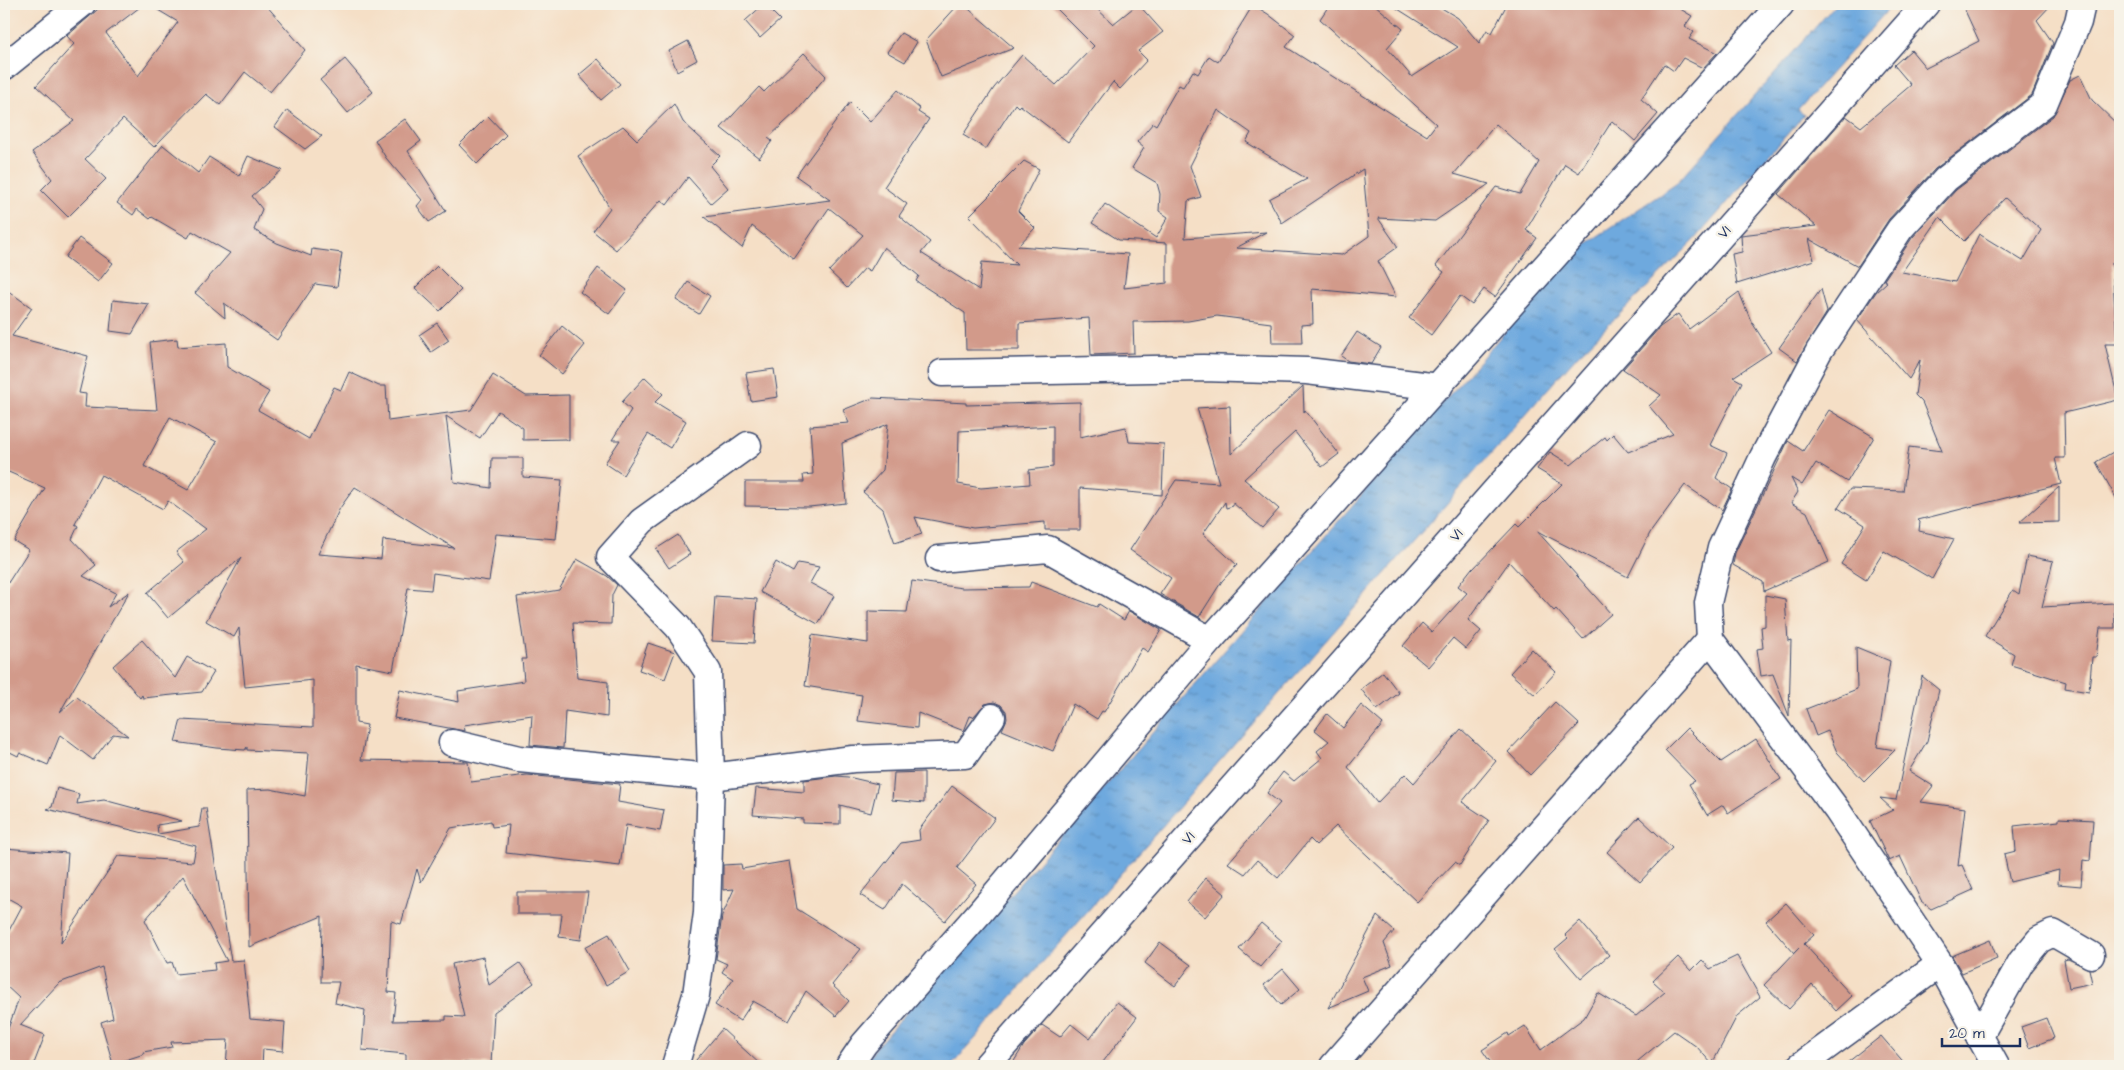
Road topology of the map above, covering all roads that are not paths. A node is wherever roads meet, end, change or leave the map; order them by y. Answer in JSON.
{"nodes":[{"id":1,"x":82,"y":4,"type":"edge"},
{"id":2,"x":1781,"y":4,"type":"edge"},
{"id":3,"x":1926,"y":4,"type":"edge"},
{"id":4,"x":2082,"y":4,"type":"edge"},
{"id":5,"x":53,"y":15,"type":"edge"},
{"id":6,"x":4,"y":67,"type":"edge"},
{"id":7,"x":942,"y":373,"type":"dead end"},
{"id":8,"x":1439,"y":387,"type":"junction"},
{"id":9,"x":748,"y":445,"type":"dead end"},
{"id":10,"x":939,"y":559,"type":"dead end"},
{"id":11,"x":1710,"y":639,"type":"junction"},
{"id":12,"x":1210,"y":640,"type":"junction"},
{"id":13,"x":992,"y":717,"type":"dead end"},
{"id":14,"x":452,"y":743,"type":"dead end"},
{"id":15,"x":711,"y":777,"type":"junction"},
{"id":16,"x":2092,"y":954,"type":"dead end"},
{"id":17,"x":1940,"y":964,"type":"junction"},
{"id":18,"x":1979,"y":1037,"type":"junction"},
{"id":19,"x":675,"y":1066,"type":"edge"},
{"id":20,"x":849,"y":1066,"type":"edge"},
{"id":21,"x":986,"y":1066,"type":"edge"},
{"id":22,"x":1333,"y":1066,"type":"edge"},
{"id":23,"x":1800,"y":1066,"type":"edge"},
{"id":24,"x":1996,"y":1066,"type":"edge"}],
"edges":[{"from":1,"to":5,"type":"street"},
{"from":2,"to":8,"type":"street"},
{"from":3,"to":21,"type":"street","name":"V1"},
{"from":4,"to":11,"type":"street"},
{"from":5,"to":6,"type":"street"},
{"from":7,"to":8,"type":"street"},
{"from":8,"to":12,"type":"street"},
{"from":9,"to":15,"type":"street"},
{"from":10,"to":12,"type":"street"},
{"from":11,"to":17,"type":"street"},
{"from":11,"to":22,"type":"street"},
{"from":12,"to":20,"type":"street"},
{"from":13,"to":15,"type":"street"},
{"from":14,"to":15,"type":"street"},
{"from":15,"to":19,"type":"street"},
{"from":16,"to":18,"type":"street"},
{"from":17,"to":18,"type":"street"},
{"from":17,"to":23,"type":"street"},
{"from":18,"to":24,"type":"street"}]}
